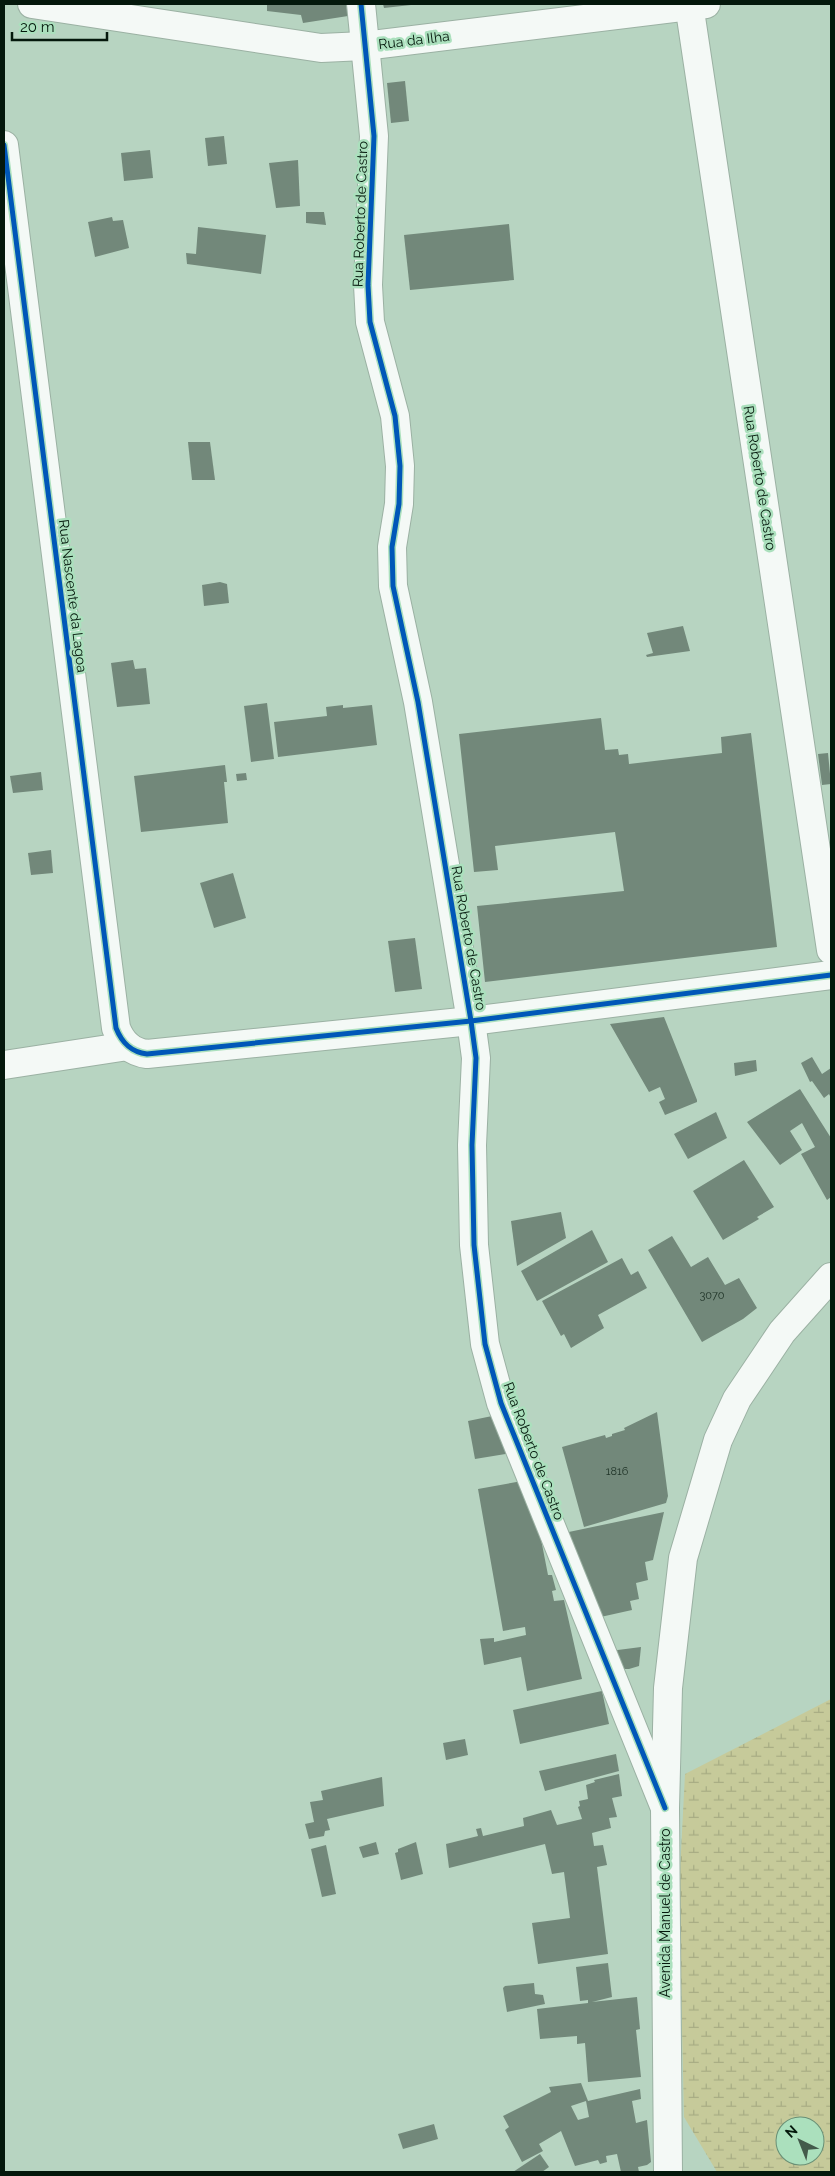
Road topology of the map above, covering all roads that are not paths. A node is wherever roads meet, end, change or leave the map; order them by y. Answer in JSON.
{"nodes":[{"id":1,"x":32,"y":4,"type":"edge"},
{"id":2,"x":360,"y":4,"type":"edge"},
{"id":3,"x":695,"y":5,"type":"edge"},
{"id":4,"x":364,"y":46,"type":"junction"},
{"id":5,"x":4,"y":145,"type":"edge"},
{"id":6,"x":831,"y":950,"type":"edge"},
{"id":7,"x":831,"y":975,"type":"edge"},
{"id":8,"x":471,"y":1021,"type":"junction"},
{"id":9,"x":128,"y":1046,"type":"junction"},
{"id":10,"x":4,"y":1065,"type":"edge"},
{"id":11,"x":831,"y":1276,"type":"edge"},
{"id":12,"x":664,"y":1808,"type":"junction"},
{"id":13,"x":668,"y":2172,"type":"edge"}],
"edges":[{"from":1,"to":4,"type":"street","name":"Rua da Ilha"},
{"from":2,"to":4,"type":"street","name":"Rua Roberto de Castro"},
{"from":3,"to":4,"type":"street","name":"Rua da Ilha"},
{"from":3,"to":6,"type":"street","name":"Rua Roberto de Castro"},
{"from":4,"to":8,"type":"street","name":"Rua Roberto de Castro"},
{"from":5,"to":9,"type":"street","name":"Rua Nascente da Lagoa"},
{"from":7,"to":8,"type":"street"},
{"from":8,"to":9,"type":"street"},
{"from":8,"to":12,"type":"street","name":"Rua Roberto de Castro"},
{"from":9,"to":10,"type":"street"},
{"from":11,"to":12,"type":"street","name":"Avenida Manuel de Castro"},
{"from":12,"to":13,"type":"street","name":"Avenida Manuel de Castro"}]}
